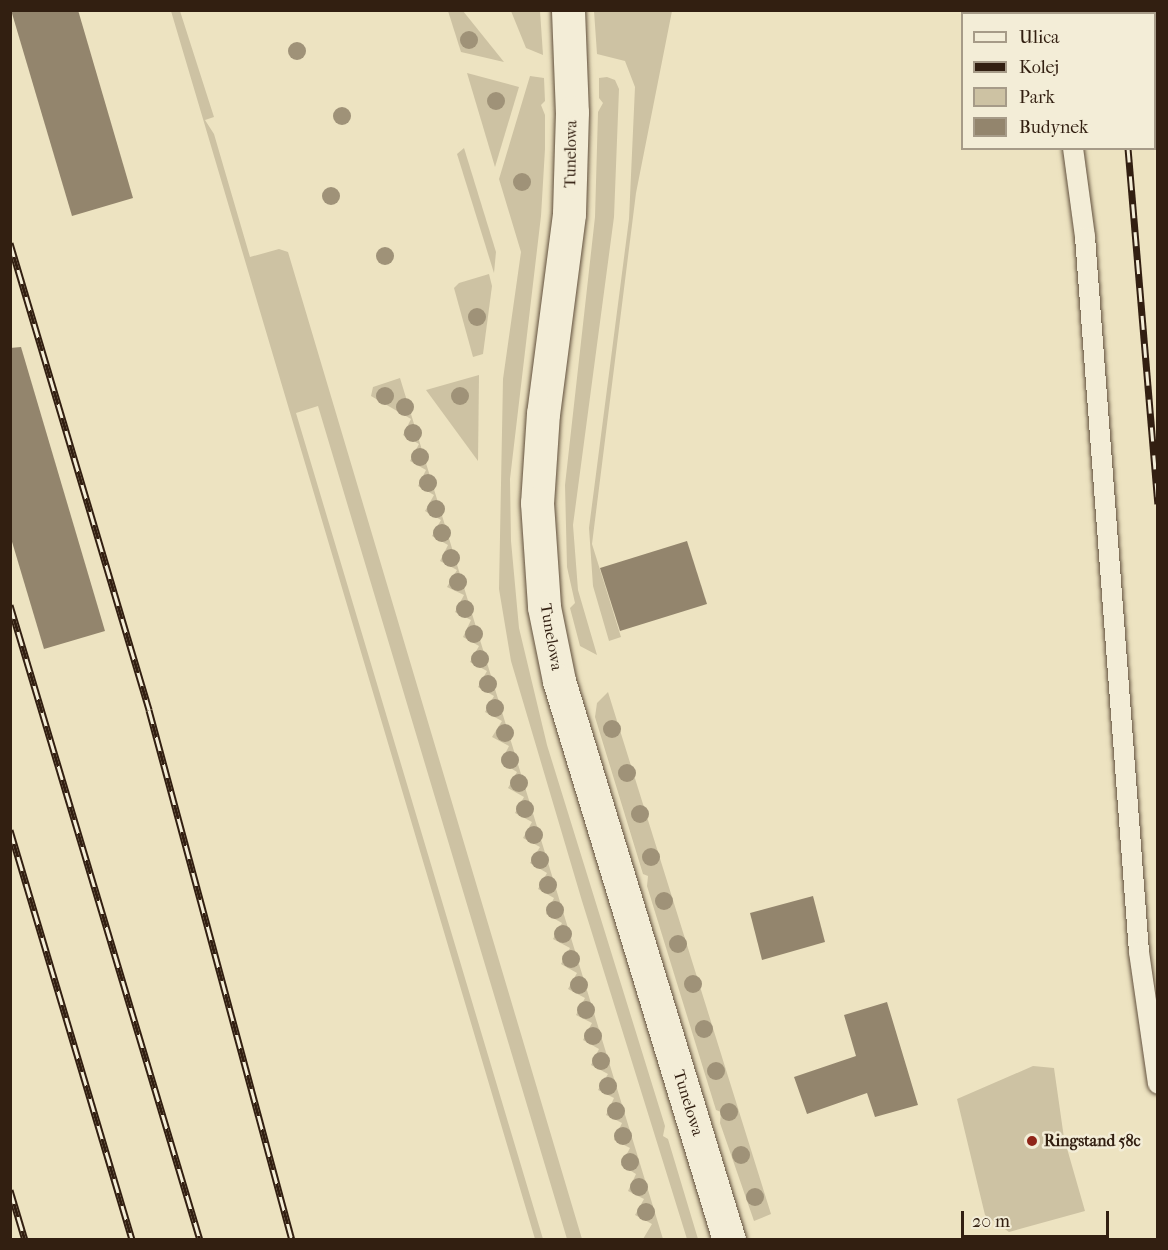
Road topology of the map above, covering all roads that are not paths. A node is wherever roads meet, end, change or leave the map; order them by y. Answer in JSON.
{"nodes":[{"id":1,"x":568,"y":10,"type":"edge"},
{"id":2,"x":1073,"y":150,"type":"edge"},
{"id":3,"x":1158,"y":1084,"type":"edge"},
{"id":4,"x":729,"y":1239,"type":"edge"}],
"edges":[{"from":1,"to":4,"type":"street","name":"Tunelowa"},
{"from":2,"to":3,"type":"lane"}]}
